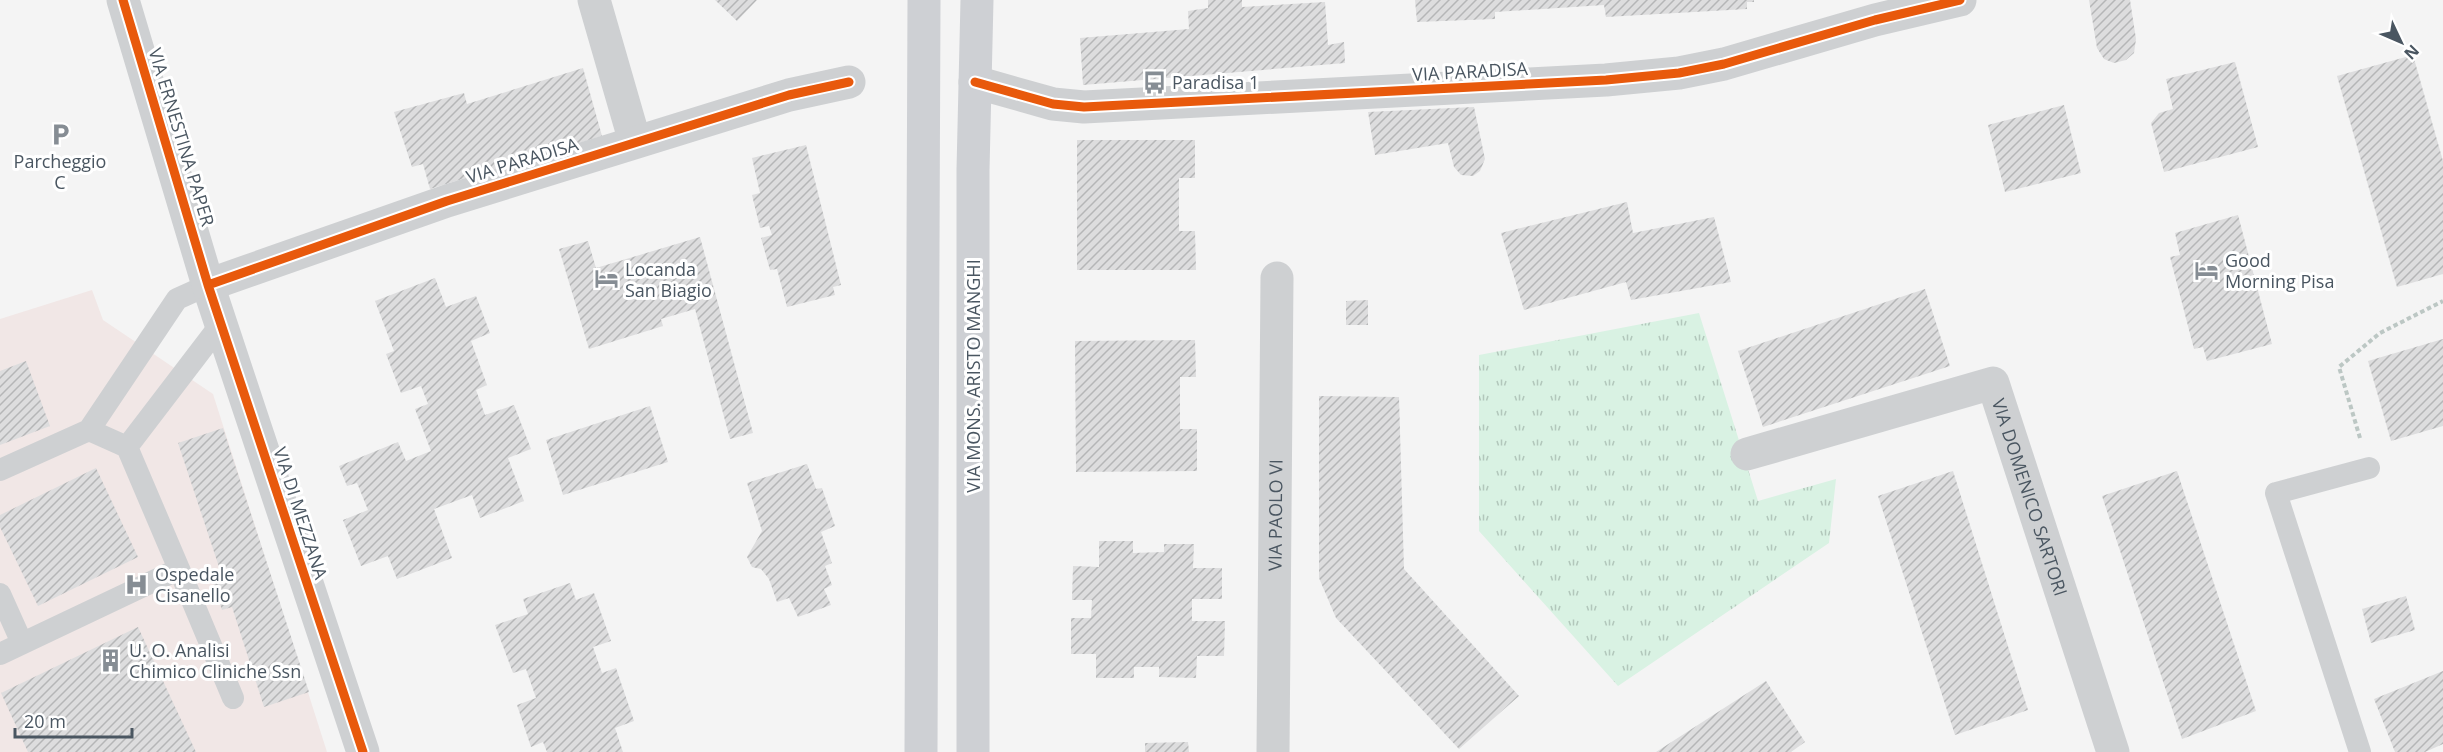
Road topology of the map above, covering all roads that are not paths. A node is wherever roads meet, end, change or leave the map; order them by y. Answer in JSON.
{"nodes":[{"id":1,"x":123,"y":0,"type":"edge"},
{"id":2,"x":594,"y":0,"type":"edge"},
{"id":3,"x":924,"y":0,"type":"edge"},
{"id":4,"x":977,"y":0,"type":"edge"},
{"id":5,"x":1960,"y":0,"type":"edge"},
{"id":6,"x":849,"y":82,"type":"dead end"},
{"id":7,"x":975,"y":82,"type":"junction"},
{"id":8,"x":635,"y":142,"type":"junction"},
{"id":9,"x":1277,"y":278,"type":"dead end"},
{"id":10,"x":208,"y":285,"type":"junction"},
{"id":11,"x":221,"y":324,"type":"junction"},
{"id":12,"x":89,"y":430,"type":"junction"},
{"id":13,"x":127,"y":447,"type":"junction"},
{"id":14,"x":1748,"y":454,"type":"dead end"},
{"id":15,"x":2369,"y":468,"type":"road end"},
{"id":16,"x":0,"y":470,"type":"edge"},
{"id":17,"x":179,"y":569,"type":"junction"},
{"id":18,"x":0,"y":594,"type":"edge"},
{"id":19,"x":22,"y":643,"type":"junction"},
{"id":20,"x":0,"y":654,"type":"edge"},
{"id":21,"x":233,"y":698,"type":"dead end"},
{"id":22,"x":363,"y":752,"type":"edge"},
{"id":23,"x":921,"y":752,"type":"edge"},
{"id":24,"x":973,"y":752,"type":"edge"},
{"id":25,"x":1273,"y":752,"type":"edge"},
{"id":26,"x":2113,"y":752,"type":"edge"},
{"id":27,"x":2360,"y":752,"type":"edge"}],
"edges":[{"from":1,"to":10,"type":"street","name":"VIA ERNESTINA PAPER"},
{"from":2,"to":8,"type":"street"},
{"from":3,"to":23,"type":"main road"},
{"from":4,"to":7,"type":"main road","name":"VIA MONS. ARISTO MANGHI"},
{"from":5,"to":7,"type":"street","name":"VIA PARADISA"},
{"from":6,"to":8,"type":"street","name":"VIA PARADISA"},
{"from":7,"to":24,"type":"main road","name":"VIA MONS. ARISTO MANGHI"},
{"from":8,"to":10,"type":"street","name":"VIA PARADISA"},
{"from":9,"to":25,"type":"street","name":"VIA PAOLO VI"},
{"from":10,"to":11,"type":"street","name":"VIA DI MEZZANA"},
{"from":10,"to":12,"type":"lane"},
{"from":11,"to":13,"type":"lane"},
{"from":11,"to":22,"type":"street","name":"VIA DI MEZZANA"},
{"from":12,"to":13,"type":"lane"},
{"from":12,"to":16,"type":"lane"},
{"from":13,"to":17,"type":"lane"},
{"from":14,"to":26,"type":"street","name":"VIA DOMENICO SARTORI"},
{"from":15,"to":27,"type":"lane"},
{"from":17,"to":19,"type":"lane"},
{"from":17,"to":21,"type":"lane"},
{"from":18,"to":19,"type":"lane"},
{"from":19,"to":20,"type":"lane"}]}
